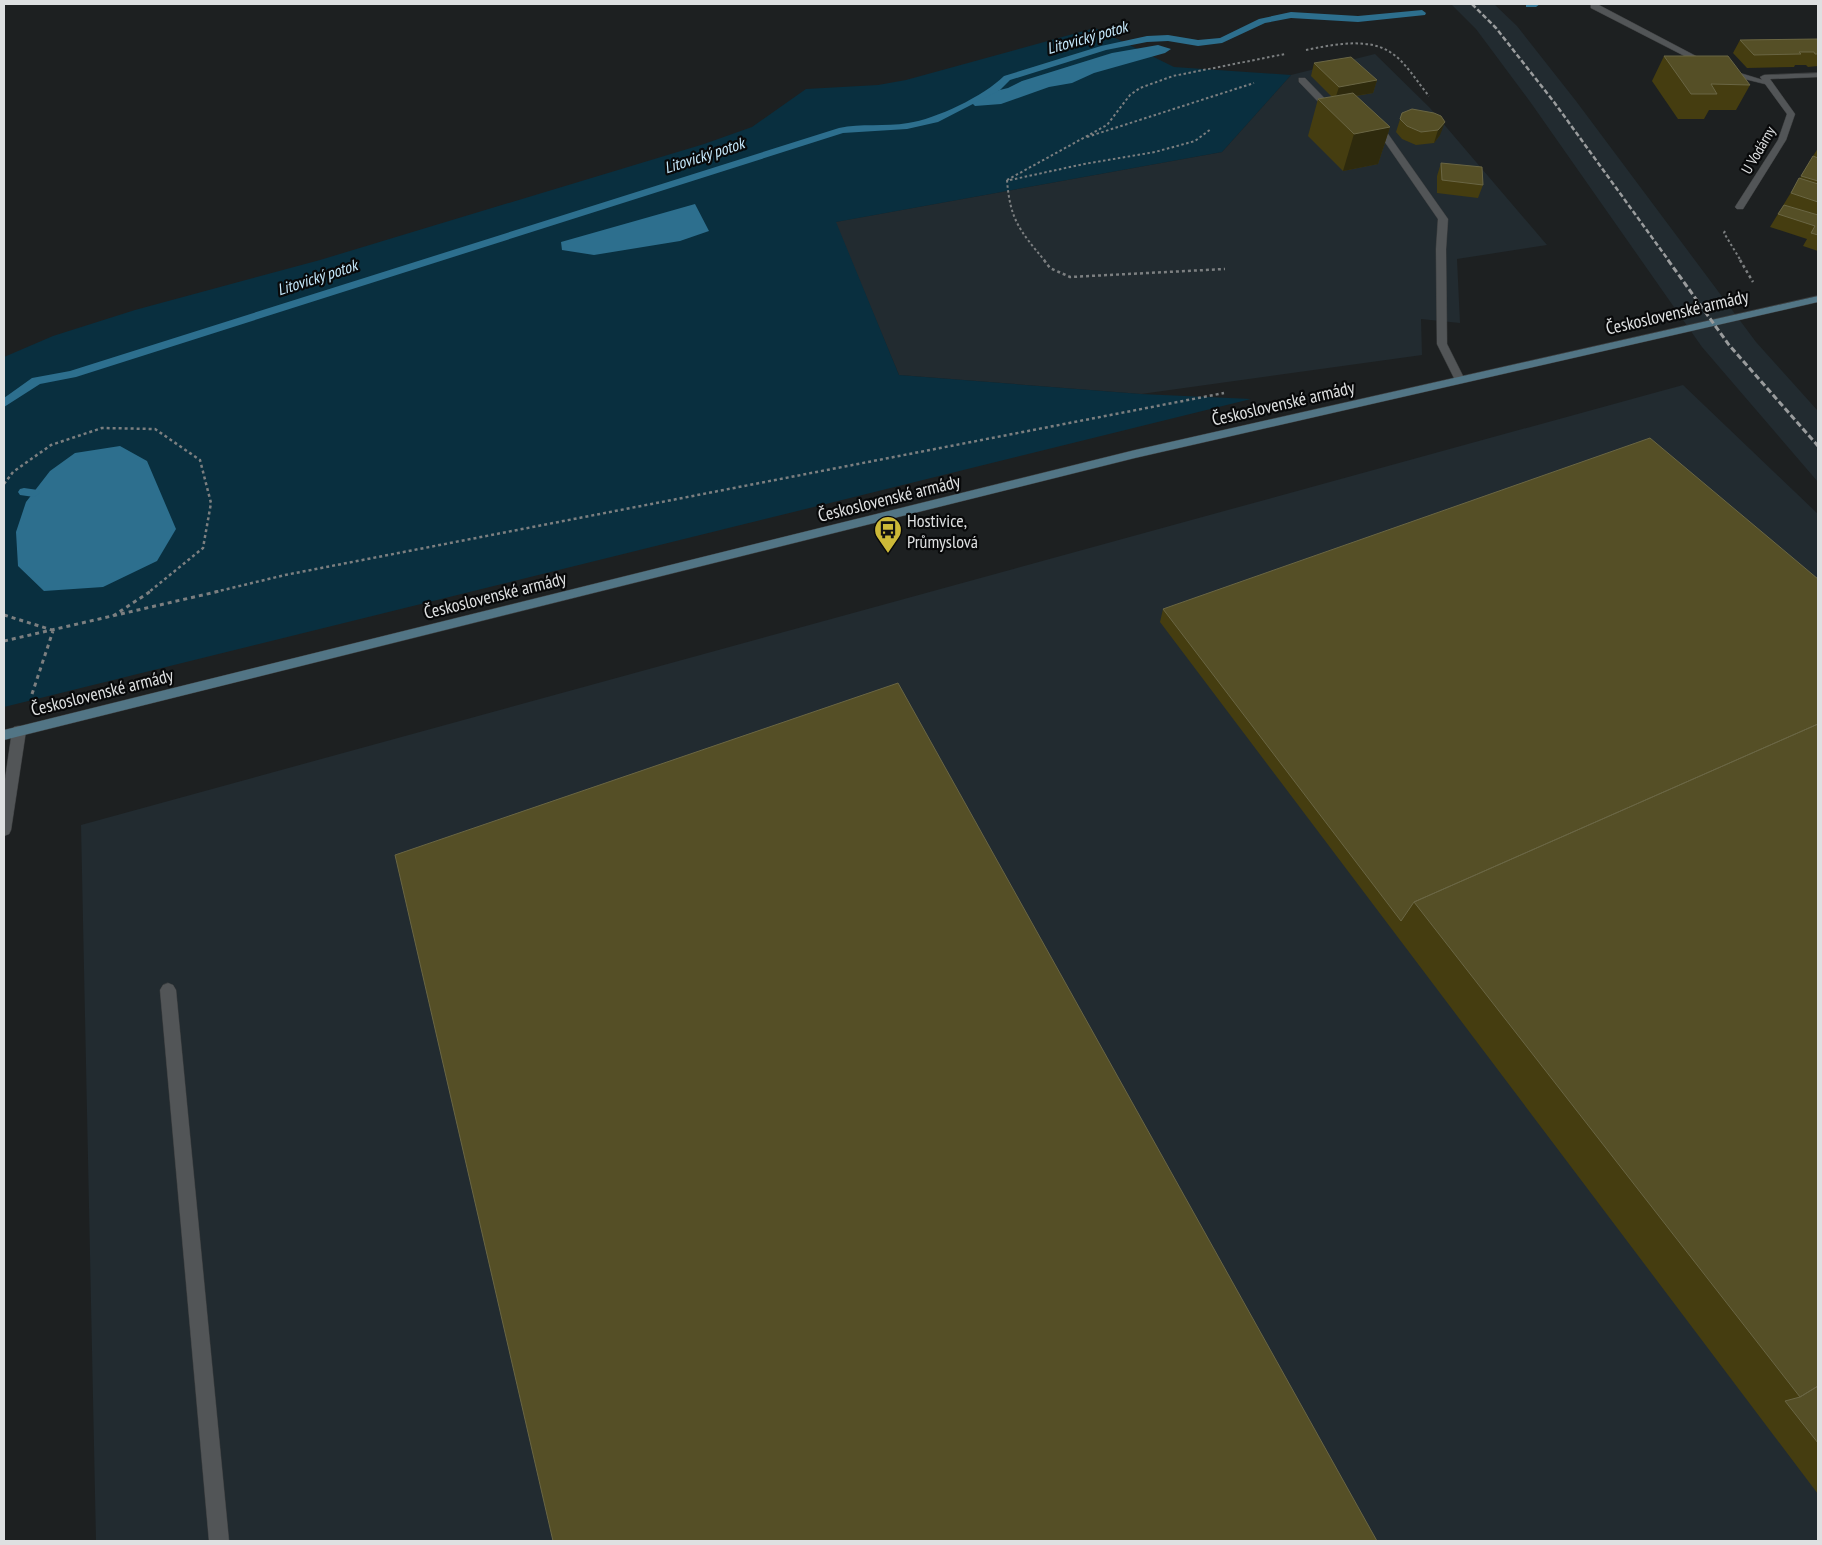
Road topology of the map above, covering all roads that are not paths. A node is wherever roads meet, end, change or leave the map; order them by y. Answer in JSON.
{"nodes":[{"id":1,"x":1594,"y":6,"type":"dead end"},
{"id":2,"x":1818,"y":75,"type":"edge"},
{"id":3,"x":1302,"y":80,"type":"dead end"},
{"id":4,"x":1769,"y":83,"type":"junction"},
{"id":5,"x":1363,"y":117,"type":"edge"},
{"id":6,"x":1342,"y":121,"type":"edge"},
{"id":7,"x":1740,"y":207,"type":"road end"},
{"id":8,"x":1818,"y":299,"type":"edge"},
{"id":9,"x":1460,"y":380,"type":"junction"},
{"id":10,"x":19,"y":731,"type":"junction"},
{"id":11,"x":4,"y":735,"type":"edge"},
{"id":12,"x":4,"y":830,"type":"edge"},
{"id":13,"x":168,"y":990,"type":"dead end"},
{"id":14,"x":219,"y":1541,"type":"edge"}],
"edges":[{"from":1,"to":4,"type":"street"},
{"from":2,"to":4,"type":"street"},
{"from":3,"to":6,"type":"street"},
{"from":4,"to":7,"type":"street","name":"U Vodárny"},
{"from":5,"to":9,"type":"street"},
{"from":8,"to":9,"type":"main road","name":"Československé armády"},
{"from":9,"to":10,"type":"main road","name":"Československé armády"},
{"from":10,"to":11,"type":"main road","name":"Československé armády"},
{"from":10,"to":12,"type":"street"},
{"from":13,"to":14,"type":"street"}]}
